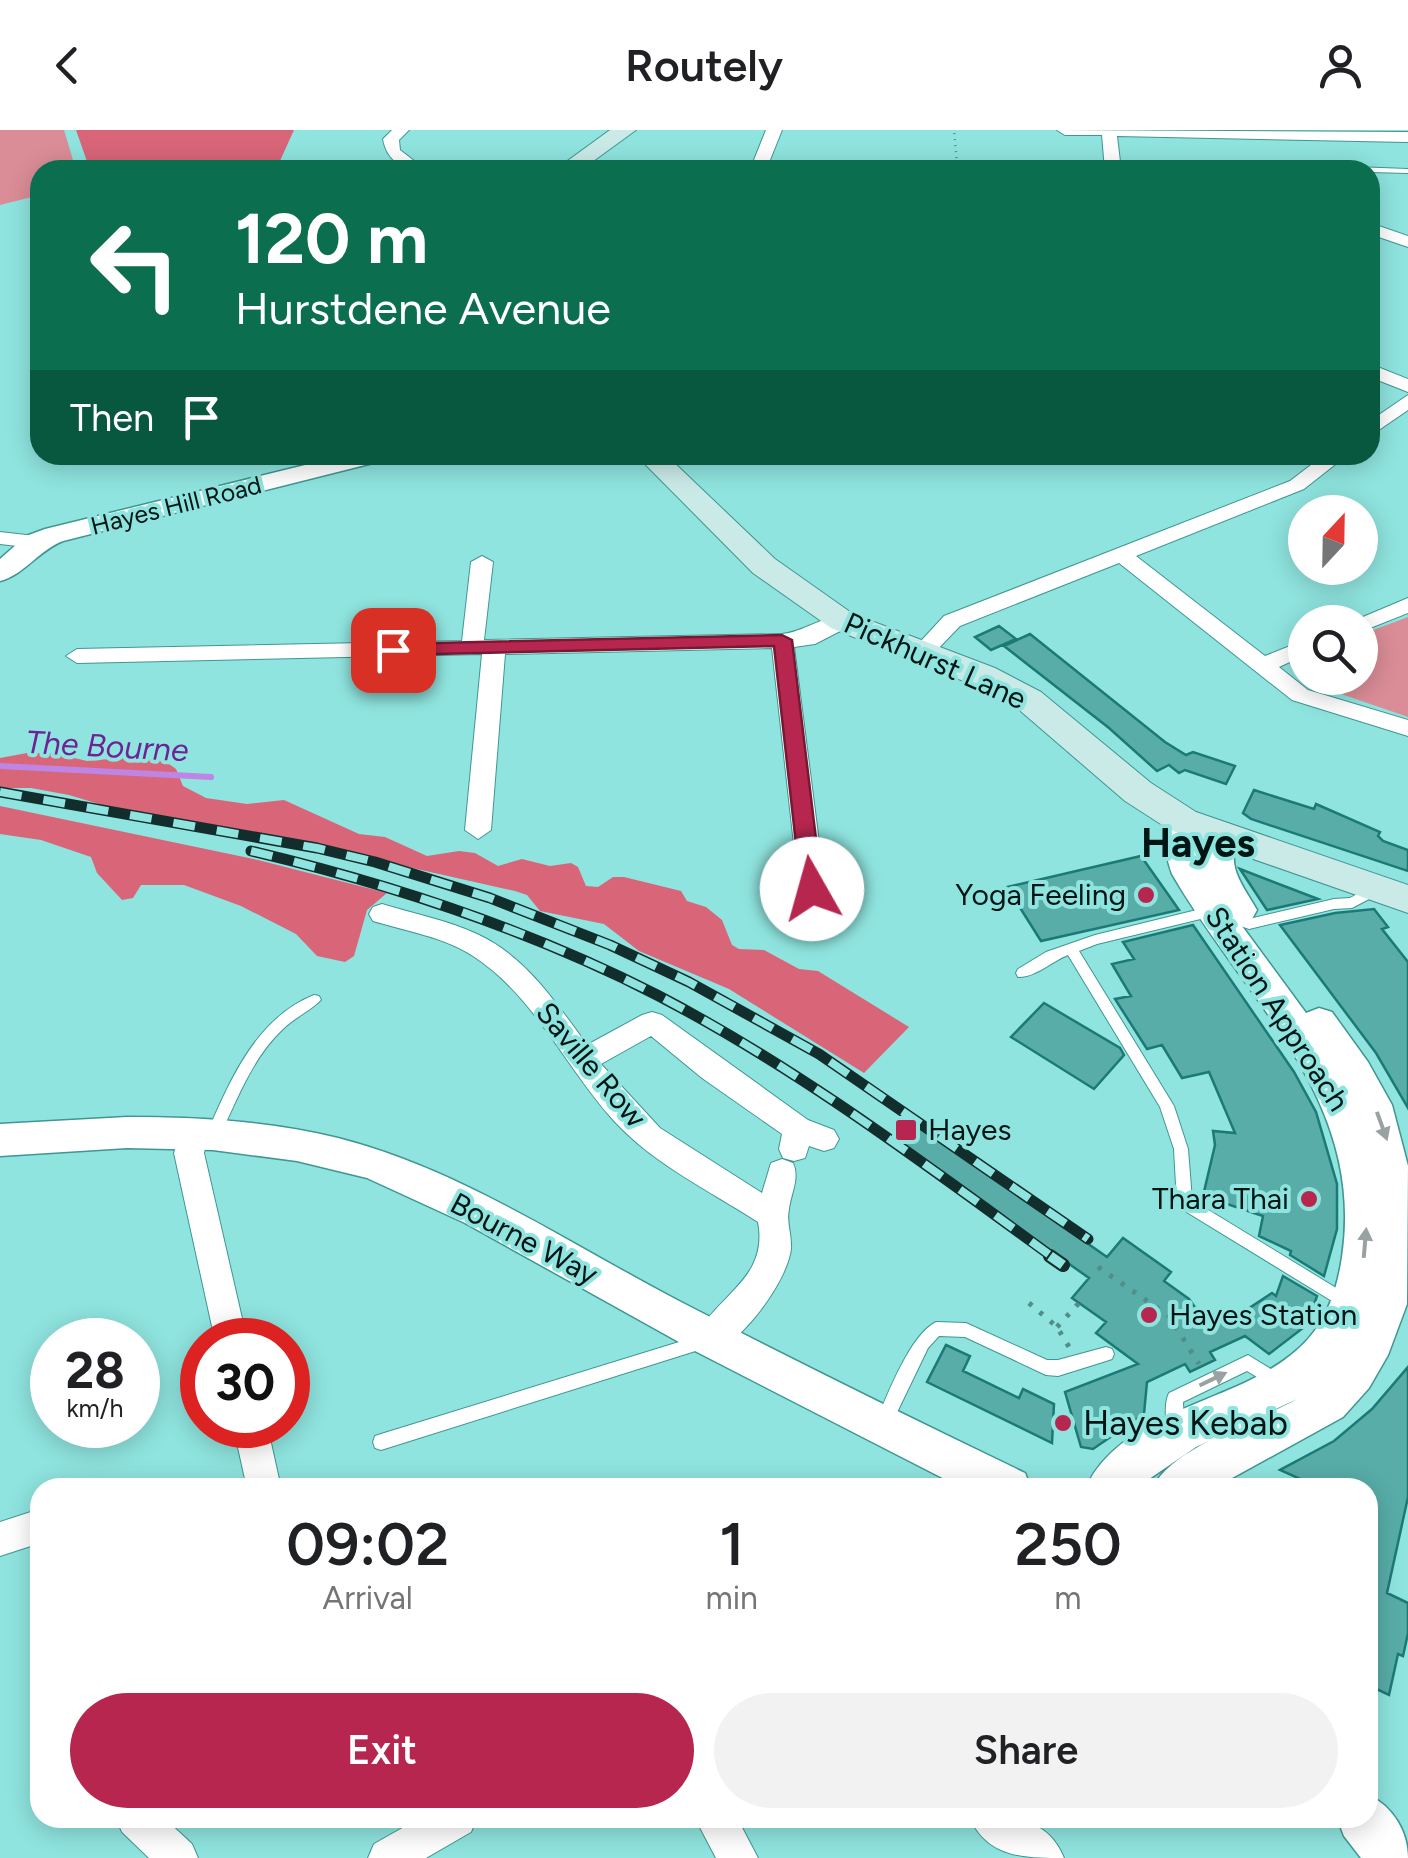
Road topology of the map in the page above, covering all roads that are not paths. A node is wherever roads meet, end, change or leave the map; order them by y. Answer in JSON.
{"nodes":[{"id":1,"x":385,"y":130,"type":"edge"},
{"id":2,"x":402,"y":130,"type":"edge"},
{"id":3,"x":625,"y":130,"type":"edge"},
{"id":4,"x":774,"y":130,"type":"edge"},
{"id":5,"x":1065,"y":130,"type":"edge"},
{"id":6,"x":1176,"y":131,"type":"edge"},
{"id":7,"x":1318,"y":131,"type":"edge"},
{"id":8,"x":1109,"y":132,"type":"edge"},
{"id":9,"x":1408,"y":136,"type":"edge"},
{"id":10,"x":393,"y":152,"type":"junction"},
{"id":11,"x":741,"y":155,"type":"dead end"},
{"id":12,"x":404,"y":160,"type":"edge"},
{"id":13,"x":581,"y":160,"type":"edge"},
{"id":14,"x":751,"y":160,"type":"edge"},
{"id":15,"x":763,"y":160,"type":"edge"},
{"id":16,"x":1112,"y":160,"type":"edge"},
{"id":17,"x":1380,"y":170,"type":"edge"},
{"id":18,"x":1408,"y":171,"type":"edge"},
{"id":19,"x":1380,"y":232,"type":"edge"},
{"id":20,"x":1408,"y":242,"type":"edge"},
{"id":21,"x":1380,"y":374,"type":"edge"},
{"id":22,"x":1408,"y":386,"type":"edge"},
{"id":23,"x":1408,"y":401,"type":"edge"},
{"id":24,"x":1380,"y":422,"type":"edge"},
{"id":25,"x":337,"y":465,"type":"edge"},
{"id":26,"x":660,"y":465,"type":"edge"},
{"id":27,"x":1324,"y":465,"type":"edge"},
{"id":28,"x":0,"y":538,"type":"edge"},
{"id":29,"x":35,"y":542,"type":"junction"},
{"id":30,"x":1121,"y":554,"type":"junction"},
{"id":31,"x":482,"y":562,"type":"dead end"},
{"id":32,"x":0,"y":573,"type":"edge"},
{"id":33,"x":1408,"y":605,"type":"edge"},
{"id":34,"x":1378,"y":618,"type":"edge"},
{"id":35,"x":842,"y":621,"type":"junction"},
{"id":36,"x":782,"y":640,"type":"junction"},
{"id":37,"x":483,"y":648,"type":"junction"},
{"id":38,"x":922,"y":653,"type":"junction"},
{"id":39,"x":1288,"y":654,"type":"edge"},
{"id":40,"x":77,"y":656,"type":"dead end"},
{"id":41,"x":1260,"y":666,"type":"junction"},
{"id":42,"x":1408,"y":728,"type":"edge"},
{"id":43,"x":1183,"y":820,"type":"junction"},
{"id":44,"x":478,"y":830,"type":"dead end"},
{"id":45,"x":1221,"y":835,"type":"junction"},
{"id":46,"x":1369,"y":885,"type":"junction"},
{"id":47,"x":812,"y":889,"type":"dead end"},
{"id":48,"x":1408,"y":899,"type":"edge"},
{"id":49,"x":382,"y":914,"type":"dead end"},
{"id":50,"x":1231,"y":918,"type":"junction"},
{"id":51,"x":1070,"y":948,"type":"junction"},
{"id":52,"x":1023,"y":974,"type":"dead end"},
{"id":53,"x":314,"y":1000,"type":"dead end"},
{"id":54,"x":581,"y":1061,"type":"junction"},
{"id":55,"x":203,"y":1134,"type":"junction"},
{"id":56,"x":0,"y":1140,"type":"edge"},
{"id":57,"x":772,"y":1215,"type":"junction"},
{"id":58,"x":1352,"y":1306,"type":"junction"},
{"id":59,"x":1400,"y":1312,"type":"edge"},
{"id":60,"x":226,"y":1318,"type":"edge"},
{"id":61,"x":711,"y":1339,"type":"junction"},
{"id":62,"x":1106,"y":1354,"type":"dead end"},
{"id":63,"x":1283,"y":1386,"type":"junction"},
{"id":64,"x":882,"y":1426,"type":"junction"},
{"id":65,"x":381,"y":1442,"type":"dead end"},
{"id":66,"x":255,"y":1448,"type":"edge"},
{"id":67,"x":1192,"y":1465,"type":"edge"},
{"id":68,"x":262,"y":1478,"type":"edge"},
{"id":69,"x":989,"y":1478,"type":"edge"},
{"id":70,"x":1116,"y":1478,"type":"edge"},
{"id":71,"x":30,"y":1529,"type":"edge"},
{"id":72,"x":0,"y":1539,"type":"edge"},
{"id":73,"x":146,"y":1828,"type":"edge"},
{"id":74,"x":440,"y":1828,"type":"edge"},
{"id":75,"x":721,"y":1828,"type":"edge"},
{"id":76,"x":1004,"y":1828,"type":"edge"},
{"id":77,"x":1370,"y":1828,"type":"edge"},
{"id":78,"x":178,"y":1858,"type":"edge"},
{"id":79,"x":388,"y":1858,"type":"edge"},
{"id":80,"x":738,"y":1858,"type":"edge"},
{"id":81,"x":1044,"y":1858,"type":"edge"},
{"id":82,"x":1393,"y":1858,"type":"edge"}],
"edges":[{"from":1,"to":10,"type":"street"},
{"from":2,"to":10,"type":"street"},
{"from":3,"to":13,"type":"main road"},
{"from":4,"to":15,"type":"street"},
{"from":5,"to":8,"type":"street"},
{"from":6,"to":7,"type":"street"},
{"from":6,"to":8,"type":"street"},
{"from":7,"to":9,"type":"street"},
{"from":8,"to":16,"type":"street"},
{"from":10,"to":12,"type":"street"},
{"from":11,"to":14,"type":"street"},
{"from":17,"to":18,"type":"lane"},
{"from":19,"to":20,"type":"street"},
{"from":21,"to":22,"type":"street"},
{"from":23,"to":24,"type":"street"},
{"from":25,"to":29,"type":"street","name":"Hayes Hill Road"},
{"from":26,"to":35,"type":"main road","name":"Pickhurst Lane"},
{"from":27,"to":30,"type":"street"},
{"from":28,"to":29,"type":"street"},
{"from":29,"to":32,"type":"street"},
{"from":30,"to":38,"type":"street"},
{"from":30,"to":41,"type":"street"},
{"from":31,"to":37,"type":"street"},
{"from":33,"to":34,"type":"street"},
{"from":35,"to":36,"type":"street"},
{"from":35,"to":38,"type":"main road","name":"Pickhurst Lane"},
{"from":36,"to":37,"type":"street"},
{"from":36,"to":47,"type":"street"},
{"from":37,"to":40,"type":"street"},
{"from":37,"to":44,"type":"street"},
{"from":38,"to":43,"type":"main road","name":"Pickhurst Lane"},
{"from":39,"to":41,"type":"street"},
{"from":41,"to":42,"type":"street"},
{"from":43,"to":45,"type":"main road","name":"Pickhurst Lane"},
{"from":43,"to":50,"type":"street","name":"Station Approach"},
{"from":45,"to":46,"type":"main road","name":"Pickhurst Lane"},
{"from":45,"to":50,"type":"street","name":"Station Approach"},
{"from":46,"to":48,"type":"main road","name":"Pickhurst Lane"},
{"from":46,"to":50,"type":"lane"},
{"from":49,"to":54,"type":"street","name":"Saville Row"},
{"from":50,"to":51,"type":"lane"},
{"from":58,"to":50,"type":"street","name":"Station Approach","one_way":true},
{"from":50,"to":59,"type":"street","name":"Station Approach","one_way":true},
{"from":51,"to":52,"type":"lane"},
{"from":51,"to":58,"type":"lane"},
{"from":53,"to":55,"type":"lane"},
{"from":54,"to":57,"type":"street","name":"Saville Row"},
{"from":54,"to":57,"type":"street"},
{"from":55,"to":56,"type":"street","name":"Bourne Way"},
{"from":55,"to":60,"type":"street"},
{"from":55,"to":61,"type":"street","name":"Bourne Way"},
{"from":57,"to":61,"type":"street"},
{"from":58,"to":59,"type":"lane"},
{"from":58,"to":63,"type":"street","name":"Station Approach"},
{"from":59,"to":67,"type":"street","name":"Station Approach"},
{"from":61,"to":64,"type":"street","name":"Bourne Way"},
{"from":61,"to":65,"type":"lane"},
{"from":62,"to":64,"type":"lane"},
{"from":63,"to":67,"type":"street","name":"Station Approach"},
{"from":67,"to":63,"type":"lane","one_way":true},
{"from":64,"to":69,"type":"street","name":"Bourne Way"},
{"from":66,"to":68,"type":"street"},
{"from":67,"to":70,"type":"street","name":"Station Approach"},
{"from":71,"to":72,"type":"street"},
{"from":73,"to":78,"type":"street"},
{"from":74,"to":79,"type":"street"},
{"from":75,"to":80,"type":"street"},
{"from":76,"to":81,"type":"street"},
{"from":77,"to":82,"type":"street"}]}
